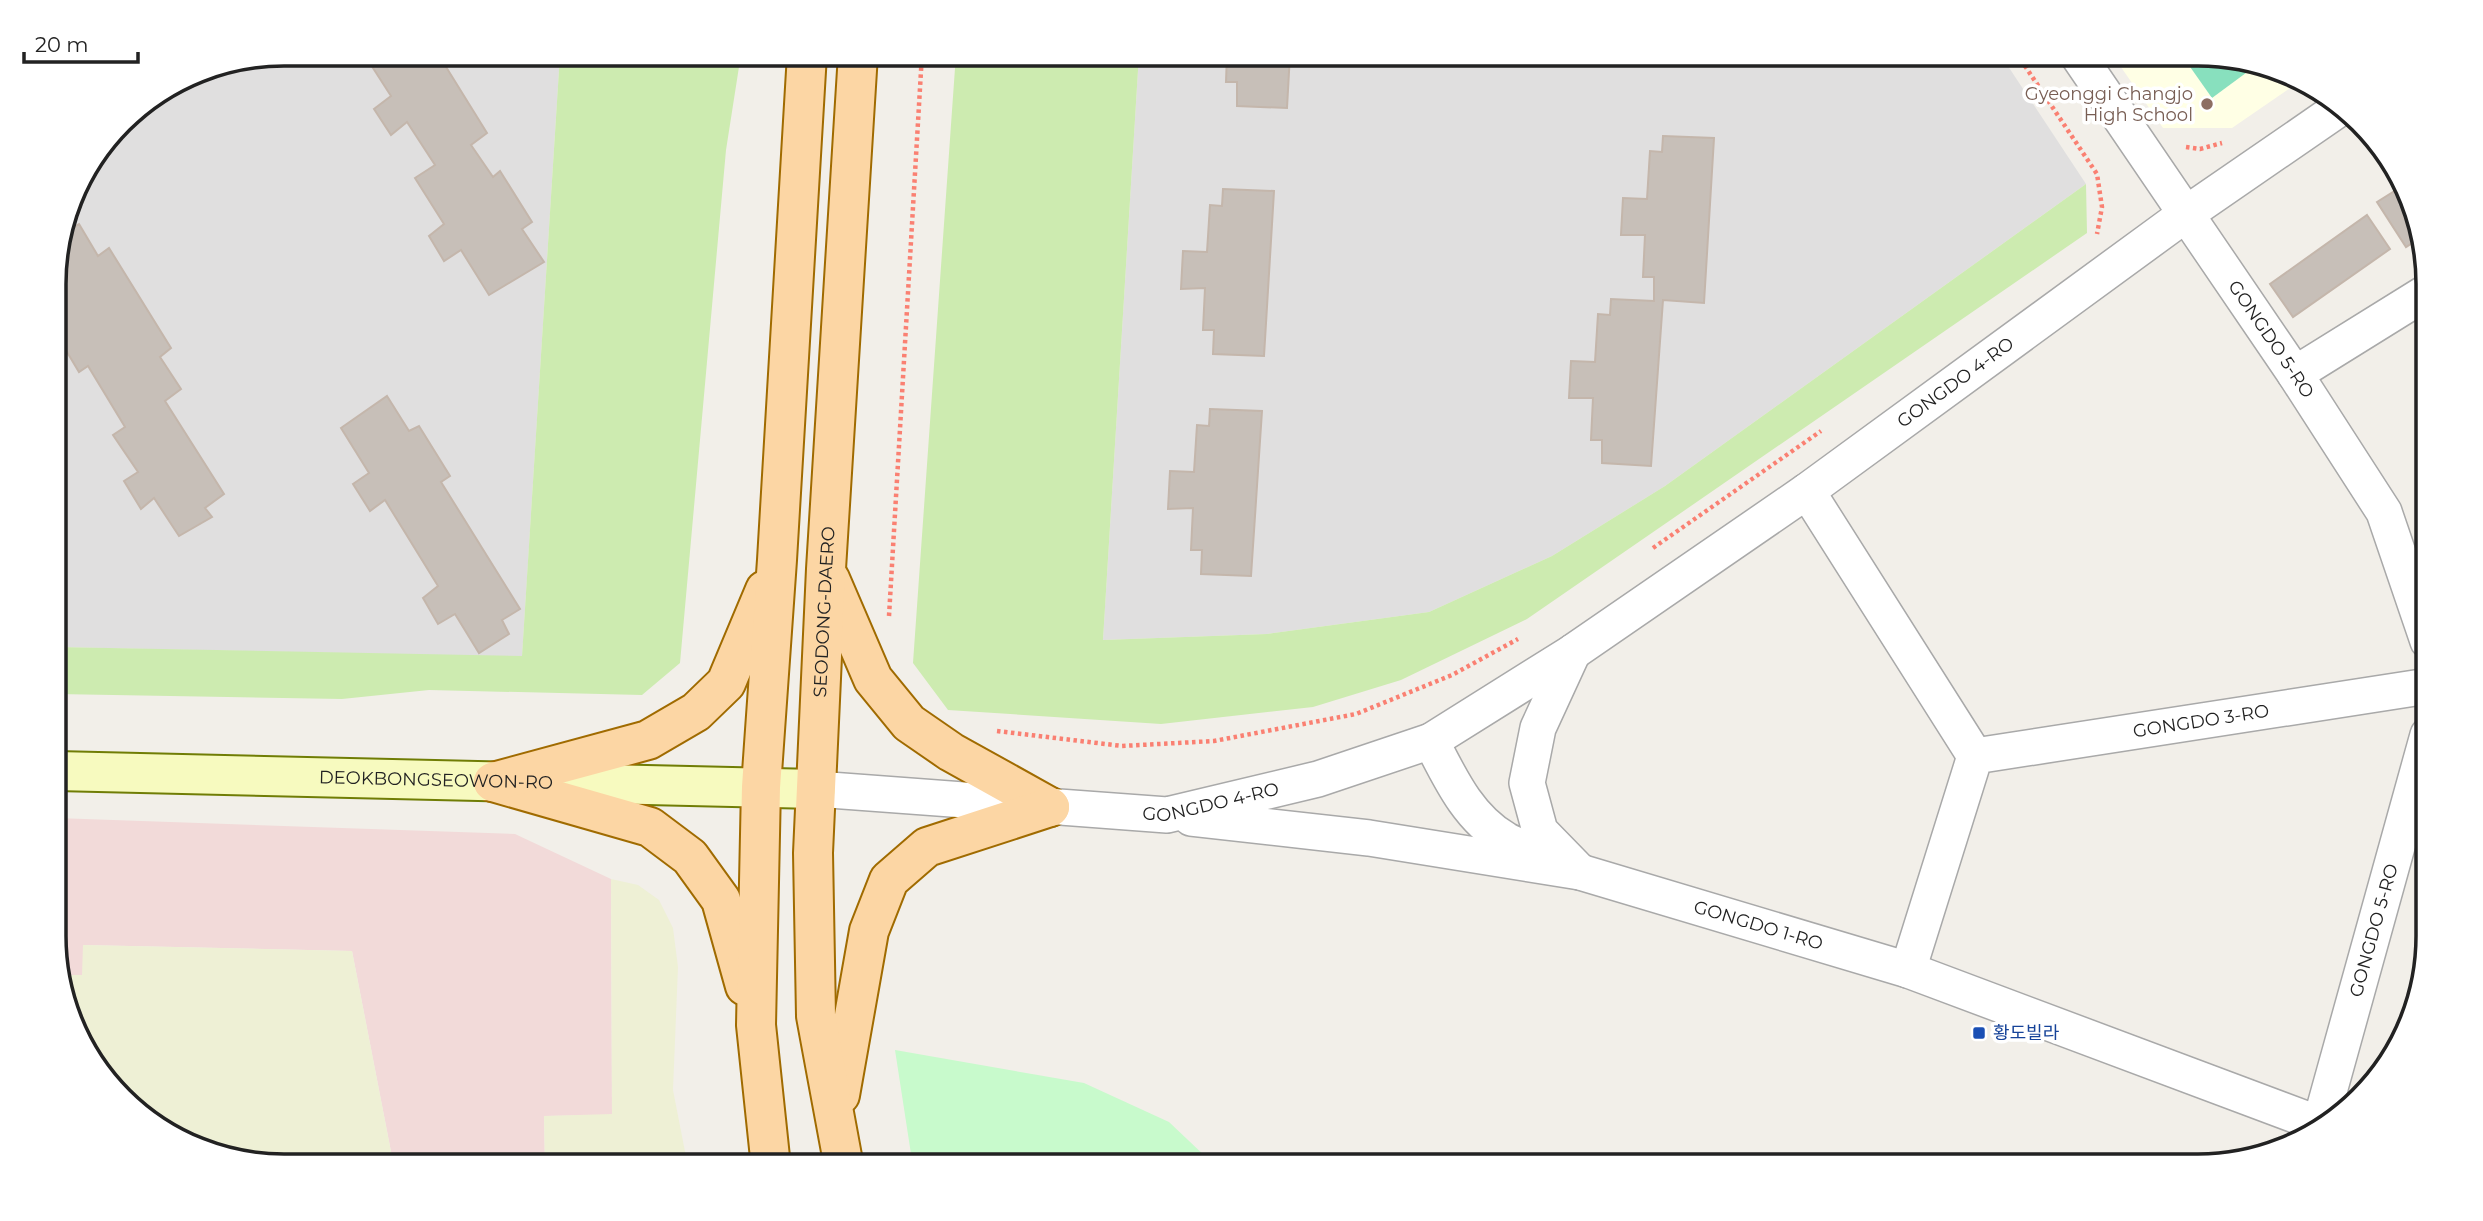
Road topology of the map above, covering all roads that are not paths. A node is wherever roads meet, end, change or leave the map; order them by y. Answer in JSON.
{"nodes":[{"id":1,"x":806,"y":67,"type":"edge"},
{"id":2,"x":857,"y":67,"type":"edge"},
{"id":3,"x":2086,"y":67,"type":"edge"},
{"id":4,"x":2333,"y":113,"type":"edge"},
{"id":5,"x":2186,"y":214,"type":"junction"},
{"id":6,"x":2416,"y":299,"type":"edge"},
{"id":7,"x":2295,"y":374,"type":"junction"},
{"id":8,"x":1807,"y":491,"type":"junction"},
{"id":9,"x":777,"y":560,"type":"junction"},
{"id":10,"x":826,"y":569,"type":"junction"},
{"id":11,"x":2416,"y":606,"type":"edge"},
{"id":12,"x":1573,"y":652,"type":"junction"},
{"id":13,"x":2416,"y":688,"type":"edge"},
{"id":14,"x":1431,"y":741,"type":"junction"},
{"id":15,"x":1975,"y":756,"type":"junction"},
{"id":16,"x":67,"y":771,"type":"edge"},
{"id":17,"x":2416,"y":780,"type":"edge"},
{"id":18,"x":493,"y":782,"type":"junction"},
{"id":19,"x":761,"y":787,"type":"junction"},
{"id":20,"x":816,"y":789,"type":"junction"},
{"id":21,"x":1050,"y":807,"type":"junction"},
{"id":22,"x":1167,"y":815,"type":"junction"},
{"id":23,"x":1580,"y":872,"type":"junction"},
{"id":24,"x":1908,"y":970,"type":"junction"},
{"id":25,"x":756,"y":1025,"type":"junction"},
{"id":26,"x":2328,"y":1112,"type":"edge"},
{"id":27,"x":835,"y":1121,"type":"junction"},
{"id":28,"x":2313,"y":1122,"type":"edge"},
{"id":29,"x":770,"y":1154,"type":"edge"},
{"id":30,"x":842,"y":1154,"type":"edge"}],
"edges":[{"from":1,"to":9,"type":"main road"},
{"from":2,"to":10,"type":"main road","name":"SEODONG-DAERO"},
{"from":3,"to":5,"type":"street","name":"GONGDO 5-RO"},
{"from":4,"to":5,"type":"street","name":"GONGDO 4-RO"},
{"from":5,"to":7,"type":"street","name":"GONGDO 5-RO"},
{"from":5,"to":8,"type":"street","name":"GONGDO 4-RO"},
{"from":6,"to":7,"type":"street"},
{"from":7,"to":11,"type":"street","name":"GONGDO 5-RO"},
{"from":8,"to":12,"type":"street","name":"GONGDO 4-RO"},
{"from":8,"to":15,"type":"street"},
{"from":9,"to":18,"type":"main road"},
{"from":9,"to":19,"type":"main road"},
{"from":10,"to":20,"type":"main road","name":"SEODONG-DAERO"},
{"from":10,"to":21,"type":"main road"},
{"from":12,"to":14,"type":"street","name":"GONGDO 4-RO"},
{"from":12,"to":23,"type":"street"},
{"from":13,"to":15,"type":"street","name":"GONGDO 3-RO"},
{"from":14,"to":22,"type":"street","name":"GONGDO 4-RO"},
{"from":14,"to":23,"type":"street"},
{"from":15,"to":24,"type":"street"},
{"from":16,"to":18,"type":"main road","name":"DEOKBONGSEOWON-RO"},
{"from":17,"to":26,"type":"street","name":"GONGDO 5-RO"},
{"from":18,"to":19,"type":"main road","name":"DEOKBONGSEOWON-RO"},
{"from":18,"to":25,"type":"main road"},
{"from":19,"to":20,"type":"main road","name":"DEOKBONGSEOWON-RO"},
{"from":19,"to":25,"type":"main road"},
{"from":20,"to":21,"type":"street","name":"GONGDO 4-RO"},
{"from":20,"to":27,"type":"main road","name":"SEODONG-DAERO"},
{"from":21,"to":22,"type":"street","name":"GONGDO 4-RO"},
{"from":21,"to":27,"type":"main road"},
{"from":22,"to":23,"type":"street","name":"GONGDO 1-RO"},
{"from":23,"to":24,"type":"street","name":"GONGDO 1-RO"},
{"from":24,"to":28,"type":"street","name":"GONGDO 1-RO"},
{"from":25,"to":29,"type":"main road"},
{"from":27,"to":30,"type":"main road","name":"SEODONG-DAERO"}]}
